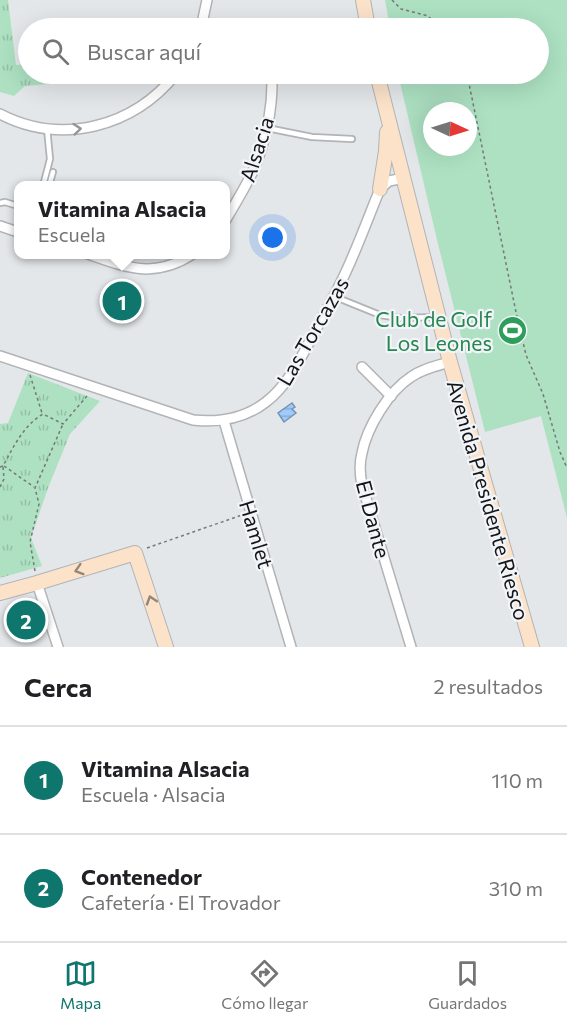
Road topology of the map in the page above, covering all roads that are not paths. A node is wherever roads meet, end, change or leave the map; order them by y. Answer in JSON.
{"nodes":[{"id":1,"x":207,"y":0,"type":"edge"},
{"id":2,"x":363,"y":0,"type":"edge"},
{"id":3,"x":203,"y":18,"type":"edge"},
{"id":4,"x":366,"y":18,"type":"edge"},
{"id":5,"x":167,"y":84,"type":"edge"},
{"id":6,"x":272,"y":84,"type":"edge"},
{"id":7,"x":379,"y":84,"type":"edge"},
{"id":8,"x":0,"y":114,"type":"edge"},
{"id":9,"x":387,"y":115,"type":"junction"},
{"id":10,"x":47,"y":128,"type":"junction"},
{"id":11,"x":267,"y":128,"type":"junction"},
{"id":12,"x":352,"y":139,"type":"dead end"},
{"id":13,"x":53,"y":172,"type":"dead end"},
{"id":14,"x":404,"y":178,"type":"junction"},
{"id":15,"x":44,"y":181,"type":"edge"},
{"id":16,"x":50,"y":181,"type":"edge"},
{"id":17,"x":380,"y":189,"type":"junction"},
{"id":18,"x":230,"y":212,"type":"edge"},
{"id":19,"x":114,"y":259,"type":"edge"},
{"id":20,"x":185,"y":259,"type":"edge"},
{"id":21,"x":333,"y":296,"type":"junction"},
{"id":22,"x":438,"y":317,"type":"junction"},
{"id":23,"x":0,"y":356,"type":"edge"},
{"id":24,"x":450,"y":362,"type":"junction"},
{"id":25,"x":362,"y":367,"type":"dead end"},
{"id":26,"x":391,"y":396,"type":"junction"},
{"id":27,"x":224,"y":421,"type":"junction"},
{"id":28,"x":38,"y":583,"type":"junction"},
{"id":29,"x":0,"y":592,"type":"edge"},
{"id":30,"x":58,"y":647,"type":"edge"},
{"id":31,"x":166,"y":647,"type":"edge"},
{"id":32,"x":291,"y":647,"type":"edge"},
{"id":33,"x":411,"y":647,"type":"edge"},
{"id":34,"x":532,"y":647,"type":"edge"}],
"edges":[{"from":1,"to":3,"type":"street"},
{"from":2,"to":4,"type":"main road"},
{"from":10,"to":5,"type":"street","one_way":true},
{"from":6,"to":11,"type":"street","name":"Alsacia"},
{"from":7,"to":9,"type":"main road","name":"Avenida Presidente Riesco"},
{"from":8,"to":10,"type":"street"},
{"from":9,"to":14,"type":"main road","name":"Avenida Presidente Riesco"},
{"from":9,"to":17,"type":"main road"},
{"from":10,"to":15,"type":"lane"},
{"from":11,"to":12,"type":"lane"},
{"from":11,"to":18,"type":"street","name":"Alsacia"},
{"from":13,"to":16,"type":"lane"},
{"from":14,"to":17,"type":"street"},
{"from":14,"to":22,"type":"main road","name":"Avenida Presidente Riesco"},
{"from":17,"to":21,"type":"street","name":"Las Torcazas"},
{"from":19,"to":20,"type":"street"},
{"from":21,"to":22,"type":"lane"},
{"from":21,"to":27,"type":"street","name":"Las Torcazas"},
{"from":22,"to":24,"type":"main road","name":"Avenida Presidente Riesco"},
{"from":23,"to":27,"type":"street","name":"Las Torcazas"},
{"from":24,"to":26,"type":"street","name":"El Dante"},
{"from":24,"to":34,"type":"main road","name":"Avenida Presidente Riesco"},
{"from":25,"to":26,"type":"street"},
{"from":26,"to":33,"type":"street","name":"El Dante"},
{"from":27,"to":32,"type":"street","name":"Hamlet"},
{"from":28,"to":29,"type":"main road"},
{"from":28,"to":30,"type":"street"},
{"from":31,"to":28,"type":"main road","one_way":true}]}
